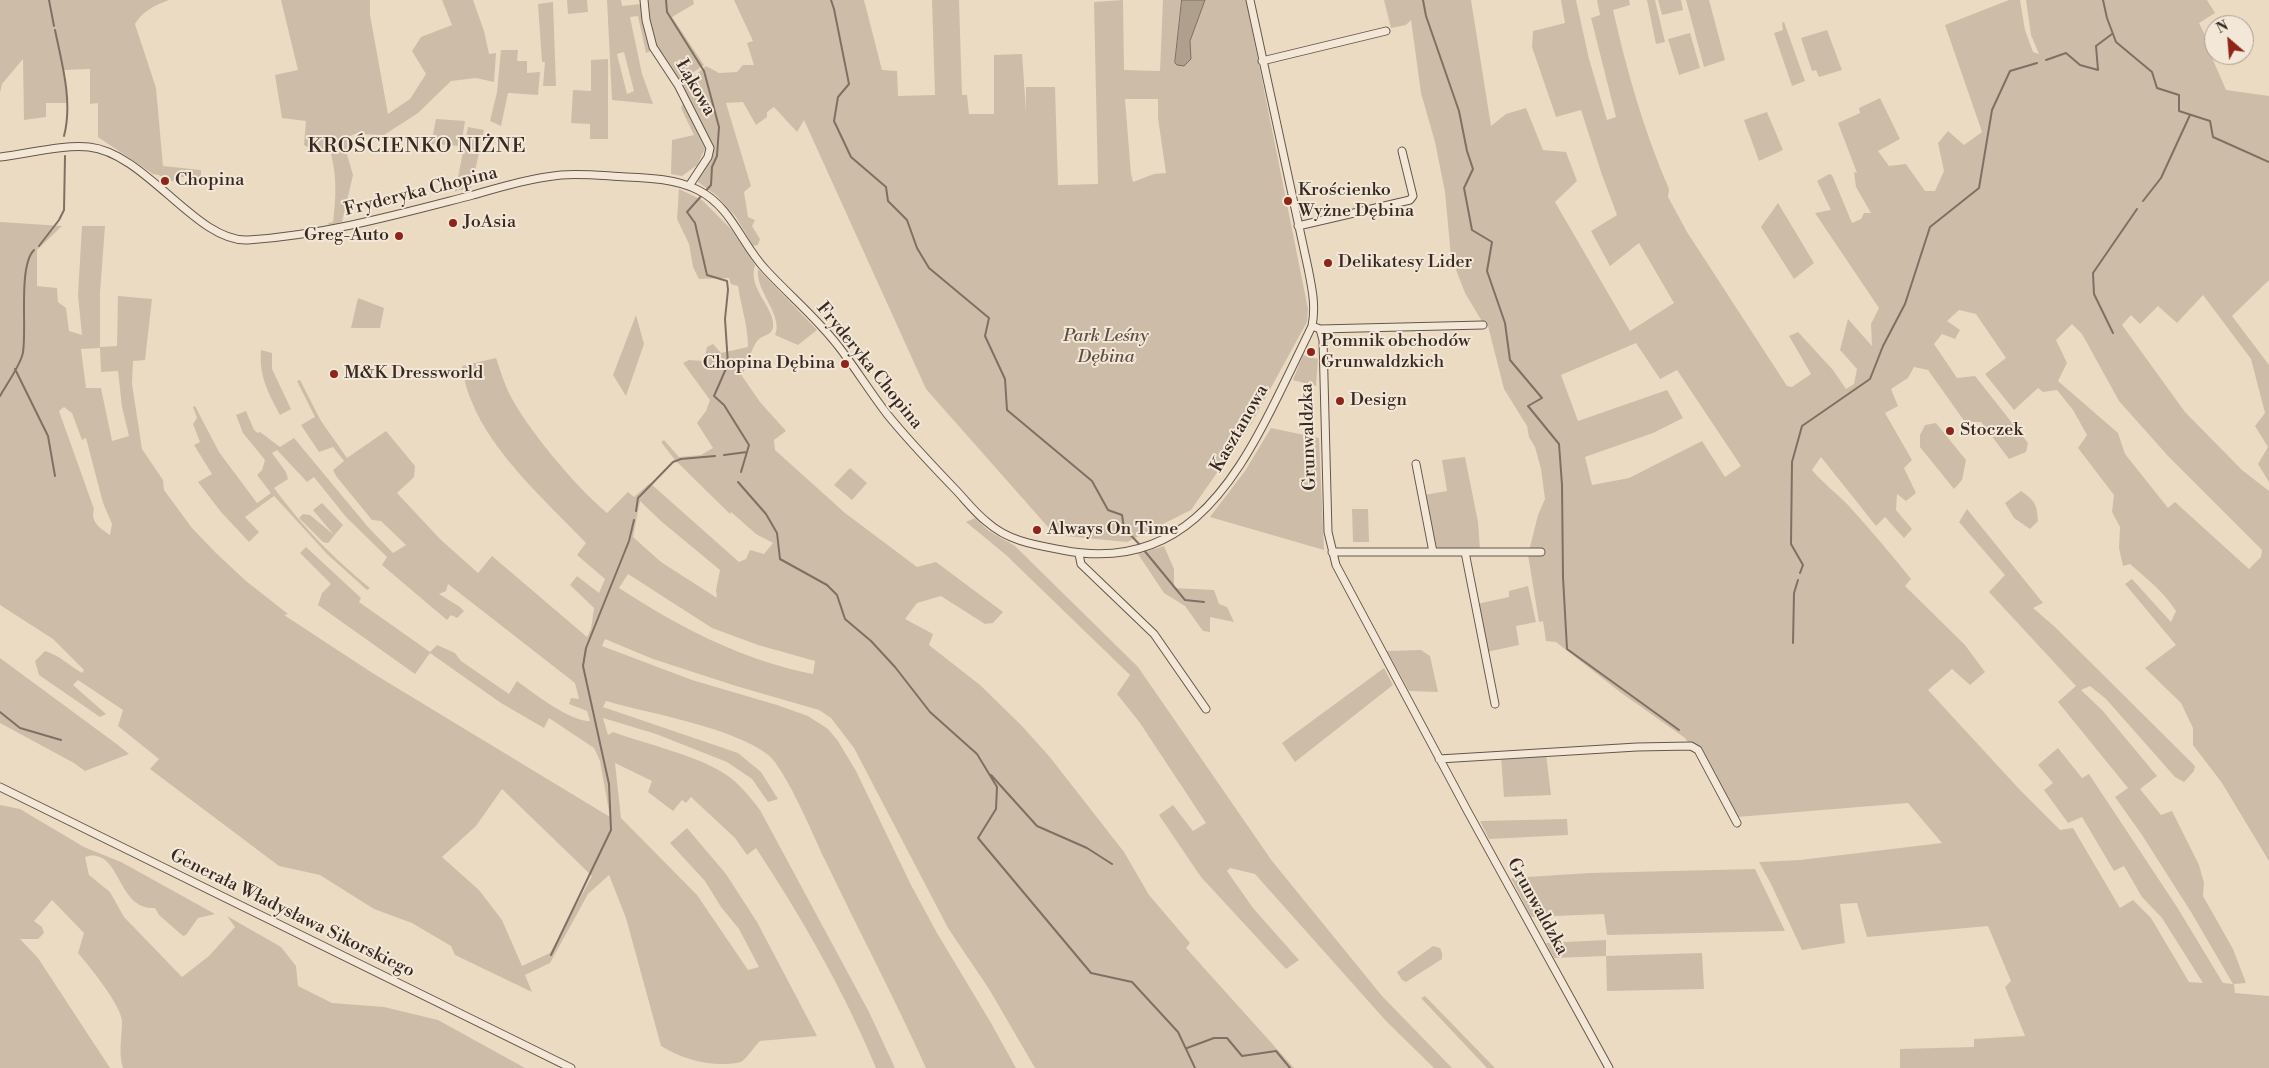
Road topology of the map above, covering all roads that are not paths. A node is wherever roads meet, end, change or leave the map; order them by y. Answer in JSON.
{"nodes":[{"id":1,"x":644,"y":0,"type":"edge"},
{"id":2,"x":1250,"y":0,"type":"edge"},
{"id":3,"x":1386,"y":32,"type":"dead end"},
{"id":4,"x":1262,"y":60,"type":"junction"},
{"id":5,"x":1402,"y":151,"type":"dead end"},
{"id":6,"x":0,"y":157,"type":"edge"},
{"id":7,"x":689,"y":186,"type":"junction"},
{"id":8,"x":1298,"y":226,"type":"junction"},
{"id":9,"x":1483,"y":325,"type":"dead end"},
{"id":10,"x":1312,"y":326,"type":"junction"},
{"id":11,"x":1320,"y":329,"type":"junction"},
{"id":12,"x":1416,"y":464,"type":"dead end"},
{"id":13,"x":1332,"y":552,"type":"junction"},
{"id":14,"x":1433,"y":552,"type":"junction"},
{"id":15,"x":1465,"y":552,"type":"junction"},
{"id":16,"x":1541,"y":552,"type":"dead end"},
{"id":17,"x":1078,"y":554,"type":"junction"},
{"id":18,"x":1495,"y":704,"type":"dead end"},
{"id":19,"x":1206,"y":709,"type":"dead end"},
{"id":20,"x":1440,"y":759,"type":"junction"},
{"id":21,"x":0,"y":787,"type":"edge"},
{"id":22,"x":1737,"y":823,"type":"dead end"},
{"id":23,"x":571,"y":1068,"type":"edge"},
{"id":24,"x":1609,"y":1068,"type":"edge"}],
"edges":[{"from":1,"to":7,"type":"street","name":"Łąkowa"},
{"from":2,"to":4,"type":"street","name":"Kasztanowa"},
{"from":3,"to":4,"type":"street"},
{"from":4,"to":8,"type":"street","name":"Kasztanowa"},
{"from":5,"to":8,"type":"street"},
{"from":6,"to":7,"type":"street","name":"Fryderyka Chopina"},
{"from":7,"to":17,"type":"street","name":"Fryderyka Chopina"},
{"from":8,"to":10,"type":"street","name":"Kasztanowa"},
{"from":9,"to":11,"type":"street"},
{"from":10,"to":11,"type":"street"},
{"from":10,"to":17,"type":"street","name":"Kasztanowa"},
{"from":11,"to":13,"type":"street","name":"Grunwaldzka"},
{"from":12,"to":14,"type":"street"},
{"from":13,"to":14,"type":"street"},
{"from":13,"to":20,"type":"street","name":"Grunwaldzka"},
{"from":14,"to":15,"type":"street"},
{"from":15,"to":16,"type":"street"},
{"from":15,"to":18,"type":"street"},
{"from":17,"to":19,"type":"street"},
{"from":20,"to":22,"type":"street"},
{"from":20,"to":24,"type":"street","name":"Grunwaldzka"},
{"from":21,"to":23,"type":"street","name":"Generała Władysława Sikorskiego"}]}
